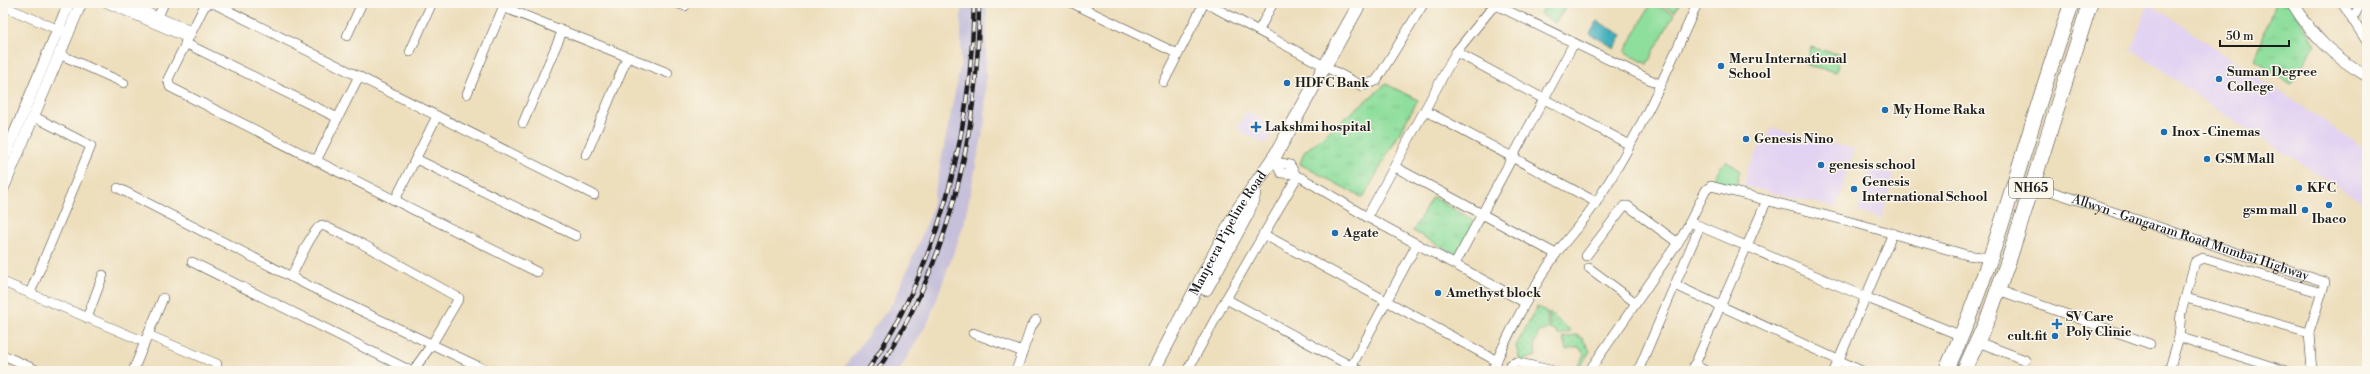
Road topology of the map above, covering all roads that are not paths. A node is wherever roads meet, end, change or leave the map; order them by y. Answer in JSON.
{"nodes":[{"id":1,"x":69,"y":3,"type":"edge"},
{"id":2,"x":81,"y":3,"type":"edge"},
{"id":3,"x":107,"y":3,"type":"edge"},
{"id":4,"x":125,"y":3,"type":"edge"},
{"id":5,"x":164,"y":3,"type":"edge"},
{"id":6,"x":362,"y":3,"type":"edge"},
{"id":7,"x":432,"y":3,"type":"edge"},
{"id":8,"x":1072,"y":3,"type":"edge"},
{"id":9,"x":1205,"y":3,"type":"edge"},
{"id":10,"x":1273,"y":3,"type":"edge"},
{"id":11,"x":1360,"y":3,"type":"edge"},
{"id":12,"x":1424,"y":3,"type":"edge"},
{"id":13,"x":2072,"y":3,"type":"edge"},
{"id":14,"x":2090,"y":3,"type":"edge"},
{"id":15,"x":2292,"y":3,"type":"edge"},
{"id":16,"x":2342,"y":3,"type":"edge"},
{"id":17,"x":2362,"y":3,"type":"edge"},
{"id":18,"x":1697,"y":4,"type":"dead end"},
{"id":19,"x":504,"y":5,"type":"edge"},
{"id":20,"x":3,"y":6,"type":"edge"},
{"id":21,"x":1091,"y":8,"type":"edge"},
{"id":22,"x":158,"y":17,"type":"junction"},
{"id":23,"x":2352,"y":20,"type":"junction"},
{"id":24,"x":1259,"y":30,"type":"junction"},
{"id":25,"x":64,"y":32,"type":"junction"},
{"id":26,"x":562,"y":32,"type":"junction"},
{"id":27,"x":347,"y":36,"type":"dead end"},
{"id":28,"x":188,"y":37,"type":"junction"},
{"id":29,"x":2367,"y":42,"type":"edge"},
{"id":30,"x":1574,"y":43,"type":"junction"},
{"id":31,"x":410,"y":52,"type":"dead end"},
{"id":32,"x":1456,"y":52,"type":"junction"},
{"id":33,"x":60,"y":54,"type":"junction"},
{"id":34,"x":1178,"y":54,"type":"junction"},
{"id":35,"x":627,"y":58,"type":"junction"},
{"id":36,"x":1325,"y":67,"type":"junction"},
{"id":37,"x":668,"y":73,"type":"dead end"},
{"id":38,"x":359,"y":76,"type":"junction"},
{"id":39,"x":2367,"y":76,"type":"edge"},
{"id":40,"x":1164,"y":82,"type":"dead end"},
{"id":41,"x":124,"y":83,"type":"dead end"},
{"id":42,"x":1661,"y":85,"type":"junction"},
{"id":43,"x":467,"y":94,"type":"dead end"},
{"id":44,"x":1544,"y":99,"type":"junction"},
{"id":45,"x":1426,"y":111,"type":"junction"},
{"id":46,"x":33,"y":116,"type":"junction"},
{"id":47,"x":437,"y":116,"type":"junction"},
{"id":48,"x":338,"y":118,"type":"junction"},
{"id":49,"x":523,"y":123,"type":"dead end"},
{"id":50,"x":1630,"y":145,"type":"junction"},
{"id":51,"x":586,"y":155,"type":"dead end"},
{"id":52,"x":1512,"y":157,"type":"junction"},
{"id":53,"x":4,"y":158,"type":"edge"},
{"id":54,"x":416,"y":159,"type":"junction"},
{"id":55,"x":316,"y":161,"type":"junction"},
{"id":56,"x":1274,"y":162,"type":"junction"},
{"id":57,"x":1395,"y":167,"type":"junction"},
{"id":58,"x":1295,"y":175,"type":"junction"},
{"id":59,"x":1260,"y":180,"type":"junction"},
{"id":60,"x":2032,"y":185,"type":"junction"},
{"id":61,"x":118,"y":188,"type":"dead end"},
{"id":62,"x":3,"y":189,"type":"edge"},
{"id":63,"x":594,"y":195,"type":"dead end"},
{"id":64,"x":395,"y":200,"type":"junction"},
{"id":65,"x":1768,"y":200,"type":"junction"},
{"id":66,"x":1596,"y":202,"type":"junction"},
{"id":67,"x":1482,"y":214,"type":"junction"},
{"id":68,"x":1367,"y":217,"type":"junction"},
{"id":69,"x":1690,"y":222,"type":"junction"},
{"id":70,"x":1700,"y":226,"type":"junction"},
{"id":71,"x":1893,"y":233,"type":"junction"},
{"id":72,"x":1263,"y":234,"type":"junction"},
{"id":73,"x":576,"y":236,"type":"dead end"},
{"id":74,"x":1678,"y":243,"type":"junction"},
{"id":75,"x":1417,"y":244,"type":"junction"},
{"id":76,"x":1746,"y":247,"type":"junction"},
{"id":77,"x":1556,"y":254,"type":"junction"},
{"id":78,"x":1586,"y":256,"type":"dead end"},
{"id":79,"x":1989,"y":258,"type":"junction"},
{"id":80,"x":192,"y":262,"type":"dead end"},
{"id":81,"x":1455,"y":264,"type":"junction"},
{"id":82,"x":1589,"y":268,"type":"dead end"},
{"id":83,"x":537,"y":272,"type":"dead end"},
{"id":84,"x":103,"y":275,"type":"dead end"},
{"id":85,"x":291,"y":277,"type":"junction"},
{"id":86,"x":3,"y":282,"type":"edge"},
{"id":87,"x":1674,"y":285,"type":"junction"},
{"id":88,"x":1998,"y":290,"type":"junction"},
{"id":89,"x":2322,"y":292,"type":"junction"},
{"id":90,"x":30,"y":293,"type":"junction"},
{"id":91,"x":1865,"y":297,"type":"junction"},
{"id":92,"x":163,"y":298,"type":"dead end"},
{"id":93,"x":2186,"y":298,"type":"junction"},
{"id":94,"x":1226,"y":299,"type":"junction"},
{"id":95,"x":1386,"y":301,"type":"junction"},
{"id":96,"x":1524,"y":302,"type":"junction"},
{"id":97,"x":1636,"y":303,"type":"junction"},
{"id":98,"x":1720,"y":306,"type":"junction"},
{"id":99,"x":87,"y":318,"type":"junction"},
{"id":100,"x":1036,"y":320,"type":"dead end"},
{"id":101,"x":973,"y":333,"type":"dead end"},
{"id":102,"x":2309,"y":333,"type":"junction"},
{"id":103,"x":1962,"y":336,"type":"junction"},
{"id":104,"x":147,"y":338,"type":"junction"},
{"id":105,"x":2179,"y":338,"type":"junction"},
{"id":106,"x":1978,"y":342,"type":"junction"},
{"id":107,"x":432,"y":344,"type":"junction"},
{"id":108,"x":2150,"y":344,"type":"dead end"},
{"id":109,"x":1023,"y":352,"type":"junction"},
{"id":110,"x":3,"y":355,"type":"edge"},
{"id":111,"x":1497,"y":360,"type":"junction"},
{"id":112,"x":1838,"y":360,"type":"junction"},
{"id":113,"x":2026,"y":360,"type":"dead end"},
{"id":114,"x":217,"y":364,"type":"dead end"},
{"id":115,"x":1693,"y":368,"type":"edge"},
{"id":116,"x":1353,"y":369,"type":"edge"},
{"id":117,"x":1191,"y":370,"type":"edge"},
{"id":118,"x":39,"y":371,"type":"edge"},
{"id":119,"x":133,"y":371,"type":"edge"},
{"id":120,"x":412,"y":371,"type":"edge"},
{"id":121,"x":488,"y":371,"type":"edge"},
{"id":122,"x":1016,"y":371,"type":"edge"},
{"id":123,"x":1153,"y":371,"type":"edge"},
{"id":124,"x":1161,"y":371,"type":"edge"},
{"id":125,"x":1492,"y":371,"type":"edge"},
{"id":126,"x":1509,"y":371,"type":"edge"},
{"id":127,"x":1554,"y":371,"type":"edge"},
{"id":128,"x":1588,"y":371,"type":"edge"},
{"id":129,"x":1638,"y":371,"type":"edge"},
{"id":130,"x":1706,"y":371,"type":"edge"},
{"id":131,"x":1834,"y":371,"type":"edge"},
{"id":132,"x":1862,"y":371,"type":"edge"},
{"id":133,"x":1946,"y":371,"type":"edge"},
{"id":134,"x":1964,"y":371,"type":"edge"},
{"id":135,"x":2169,"y":371,"type":"edge"},
{"id":136,"x":2286,"y":371,"type":"edge"},
{"id":137,"x":2312,"y":371,"type":"edge"}],
"edges":[{"from":1,"to":25,"type":"street"},
{"from":2,"to":25,"type":"street"},
{"from":3,"to":28,"type":"street"},
{"from":4,"to":22,"type":"street"},
{"from":5,"to":22,"type":"street"},
{"from":6,"to":27,"type":"street"},
{"from":7,"to":31,"type":"street"},
{"from":8,"to":21,"type":"street"},
{"from":9,"to":24,"type":"street"},
{"from":9,"to":34,"type":"street"},
{"from":10,"to":24,"type":"street"},
{"from":11,"to":36,"type":"main road"},
{"from":12,"to":36,"type":"street"},
{"from":13,"to":79,"type":"highway","number":"NH65"},
{"from":14,"to":60,"type":"highway","number":"NH65"},
{"from":15,"to":39,"type":"street"},
{"from":16,"to":23,"type":"street"},
{"from":17,"to":23,"type":"street"},
{"from":18,"to":42,"type":"street"},
{"from":19,"to":26,"type":"street"},
{"from":19,"to":43,"type":"street"},
{"from":20,"to":25,"type":"street"},
{"from":21,"to":34,"type":"street"},
{"from":22,"to":28,"type":"street"},
{"from":23,"to":29,"type":"street"},
{"from":24,"to":36,"type":"street"},
{"from":25,"to":33,"type":"street"},
{"from":25,"to":53,"type":"street"},
{"from":26,"to":35,"type":"street"},
{"from":26,"to":49,"type":"street"},
{"from":28,"to":38,"type":"street"},
{"from":28,"to":48,"type":"street"},
{"from":28,"to":55,"type":"street"},
{"from":30,"to":32,"type":"street"},
{"from":30,"to":42,"type":"street"},
{"from":30,"to":44,"type":"street"},
{"from":32,"to":44,"type":"street"},
{"from":32,"to":45,"type":"street"},
{"from":33,"to":41,"type":"street"},
{"from":33,"to":46,"type":"street"},
{"from":34,"to":40,"type":"street"},
{"from":35,"to":37,"type":"street"},
{"from":35,"to":51,"type":"street"},
{"from":36,"to":56,"type":"main road"},
{"from":38,"to":47,"type":"street"},
{"from":38,"to":48,"type":"street"},
{"from":42,"to":50,"type":"street"},
{"from":44,"to":50,"type":"street"},
{"from":44,"to":52,"type":"street"},
{"from":45,"to":52,"type":"street"},
{"from":45,"to":57,"type":"street"},
{"from":46,"to":62,"type":"street"},
{"from":46,"to":90,"type":"street"},
{"from":47,"to":54,"type":"street"},
{"from":47,"to":63,"type":"street"},
{"from":48,"to":55,"type":"street"},
{"from":50,"to":66,"type":"street"},
{"from":52,"to":66,"type":"street"},
{"from":52,"to":67,"type":"street"},
{"from":54,"to":64,"type":"street"},
{"from":54,"to":73,"type":"street"},
{"from":55,"to":64,"type":"street"},
{"from":56,"to":58,"type":"street"},
{"from":56,"to":59,"type":"main road"},
{"from":57,"to":67,"type":"street"},
{"from":57,"to":68,"type":"street"},
{"from":58,"to":68,"type":"street"},
{"from":58,"to":72,"type":"street"},
{"from":59,"to":123,"type":"main road","name":"Manjeera Pipeline Road"},
{"from":59,"to":124,"type":"main road","name":"Manjeera Pipeline Road"},
{"from":60,"to":88,"type":"highway","number":"NH65"},
{"from":60,"to":89,"type":"street","name":"Allwyn - Gangaram Road Mumbai Highway"},
{"from":61,"to":85,"type":"street"},
{"from":64,"to":83,"type":"street"},
{"from":65,"to":69,"type":"street"},
{"from":65,"to":71,"type":"street"},
{"from":65,"to":76,"type":"street"},
{"from":66,"to":77,"type":"street"},
{"from":67,"to":77,"type":"street"},
{"from":67,"to":81,"type":"street"},
{"from":68,"to":75,"type":"street"},
{"from":69,"to":70,"type":"street"},
{"from":69,"to":74,"type":"street"},
{"from":70,"to":76,"type":"street"},
{"from":70,"to":87,"type":"street"},
{"from":71,"to":79,"type":"street"},
{"from":71,"to":91,"type":"street"},
{"from":72,"to":94,"type":"street"},
{"from":72,"to":95,"type":"street"},
{"from":74,"to":78,"type":"street"},
{"from":74,"to":97,"type":"street"},
{"from":75,"to":81,"type":"street"},
{"from":75,"to":95,"type":"street"},
{"from":76,"to":91,"type":"street"},
{"from":76,"to":98,"type":"street"},
{"from":77,"to":96,"type":"street"},
{"from":79,"to":103,"type":"highway","number":"NH65"},
{"from":80,"to":120,"type":"street"},
{"from":81,"to":96,"type":"street"},
{"from":82,"to":97,"type":"street"},
{"from":84,"to":99,"type":"street"},
{"from":85,"to":107,"type":"street"},
{"from":85,"to":107,"type":"street"},
{"from":86,"to":90,"type":"street"},
{"from":87,"to":98,"type":"street"},
{"from":87,"to":129,"type":"street"},
{"from":88,"to":106,"type":"highway","number":"NH65"},
{"from":88,"to":108,"type":"street"},
{"from":89,"to":93,"type":"street"},
{"from":89,"to":102,"type":"street"},
{"from":90,"to":99,"type":"street"},
{"from":91,"to":103,"type":"street"},
{"from":91,"to":112,"type":"street"},
{"from":92,"to":104,"type":"street"},
{"from":93,"to":102,"type":"street"},
{"from":93,"to":105,"type":"street"},
{"from":94,"to":116,"type":"street"},
{"from":94,"to":117,"type":"street"},
{"from":95,"to":111,"type":"street"},
{"from":95,"to":116,"type":"street"},
{"from":96,"to":111,"type":"street"},
{"from":97,"to":128,"type":"street"},
{"from":98,"to":112,"type":"street"},
{"from":98,"to":115,"type":"street"},
{"from":99,"to":104,"type":"street"},
{"from":100,"to":109,"type":"street"},
{"from":101,"to":109,"type":"street"},
{"from":102,"to":137,"type":"street"},
{"from":103,"to":133,"type":"highway","number":"NH65"},
{"from":104,"to":114,"type":"street"},
{"from":104,"to":119,"type":"street"},
{"from":105,"to":135,"type":"street"},
{"from":105,"to":136,"type":"street"},
{"from":106,"to":113,"type":"street"},
{"from":106,"to":134,"type":"highway","number":"NH65"},
{"from":107,"to":120,"type":"street"},
{"from":107,"to":121,"type":"street"},
{"from":109,"to":122,"type":"street"},
{"from":110,"to":118,"type":"street"},
{"from":111,"to":125,"type":"street"},
{"from":112,"to":131,"type":"street"},
{"from":112,"to":132,"type":"street"},
{"from":115,"to":130,"type":"street"},
{"from":126,"to":127,"type":"street"}]}
